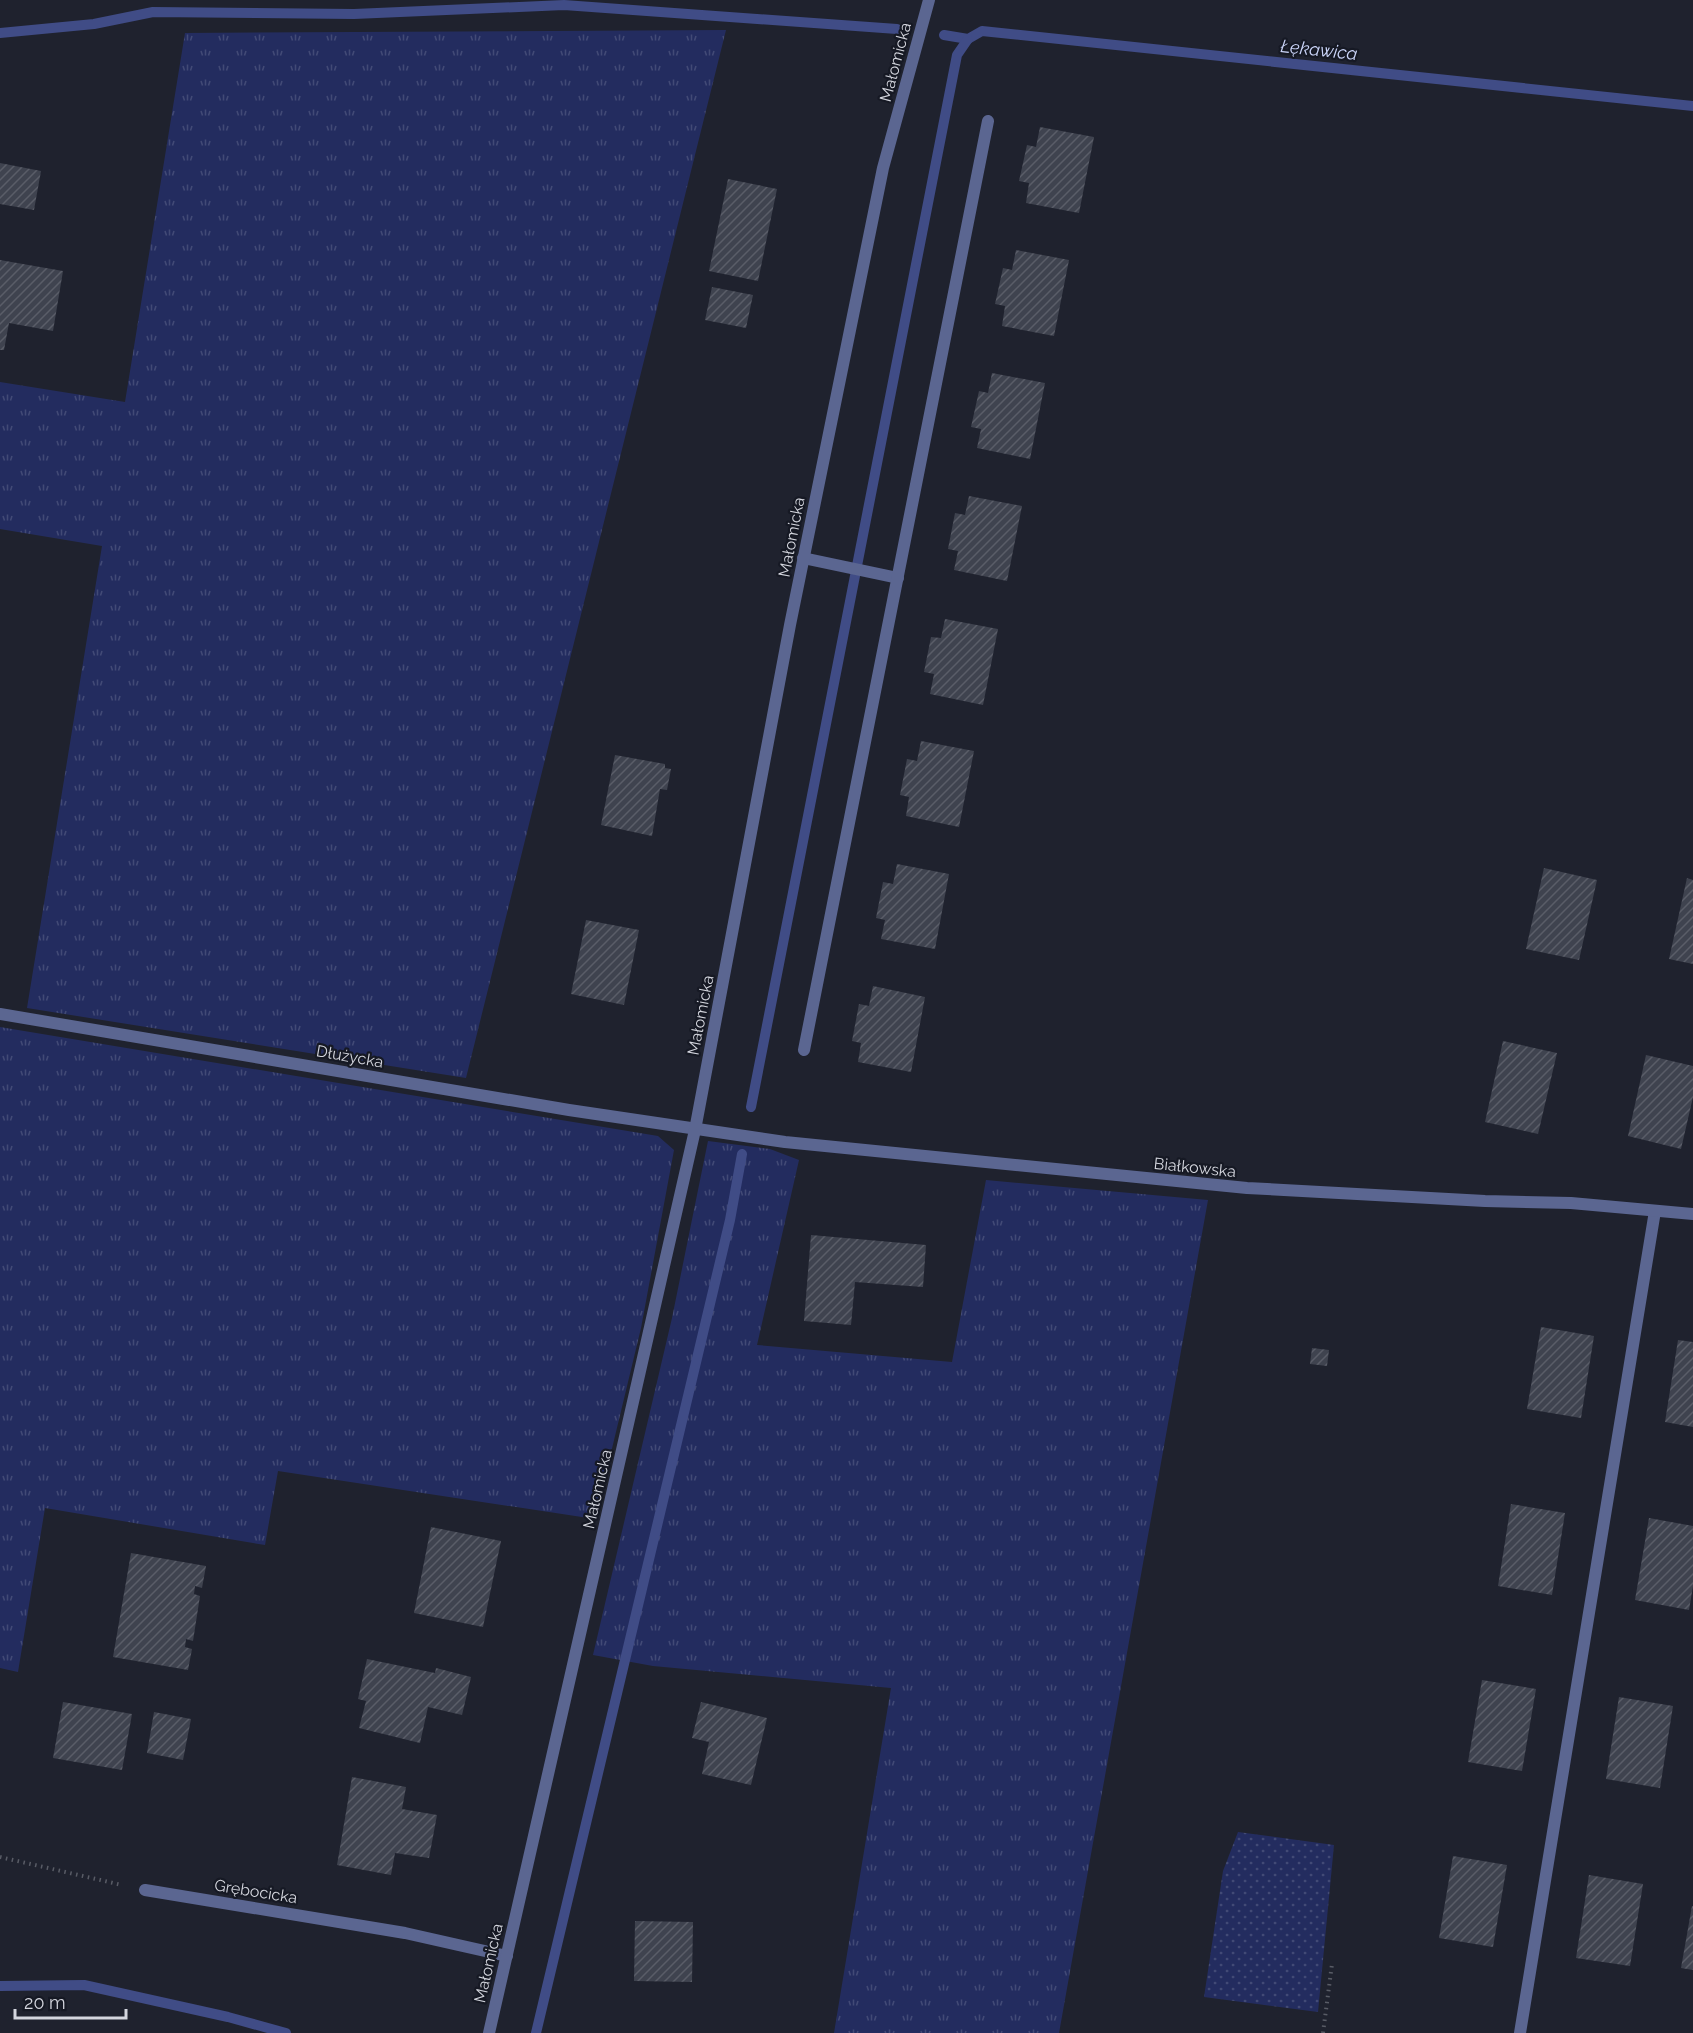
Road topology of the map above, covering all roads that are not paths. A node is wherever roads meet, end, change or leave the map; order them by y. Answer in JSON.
{"nodes":[{"id":1,"x":929,"y":0,"type":"edge"},
{"id":2,"x":988,"y":121,"type":"dead end"},
{"id":3,"x":803,"y":558,"type":"junction"},
{"id":4,"x":898,"y":578,"type":"junction"},
{"id":5,"x":0,"y":1014,"type":"edge"},
{"id":6,"x":804,"y":1050,"type":"dead end"},
{"id":7,"x":695,"y":1130,"type":"junction"},
{"id":8,"x":1655,"y":1211,"type":"junction"},
{"id":9,"x":1693,"y":1214,"type":"edge"},
{"id":10,"x":145,"y":1890,"type":"road end"},
{"id":11,"x":507,"y":1956,"type":"junction"},
{"id":12,"x":489,"y":2033,"type":"edge"},
{"id":13,"x":1521,"y":2033,"type":"edge"}],
"edges":[{"from":1,"to":3,"type":"street","name":"Małomicka"},
{"from":2,"to":4,"type":"street"},
{"from":3,"to":4,"type":"street"},
{"from":3,"to":7,"type":"street","name":"Małomicka"},
{"from":4,"to":6,"type":"street"},
{"from":5,"to":7,"type":"street","name":"Dłużycka"},
{"from":7,"to":8,"type":"street","name":"Białkowska"},
{"from":7,"to":11,"type":"street","name":"Małomicka"},
{"from":8,"to":9,"type":"street","name":"Białkowska"},
{"from":8,"to":13,"type":"street"},
{"from":10,"to":11,"type":"street","name":"Grębocicka"},
{"from":11,"to":12,"type":"street","name":"Małomicka"}]}
